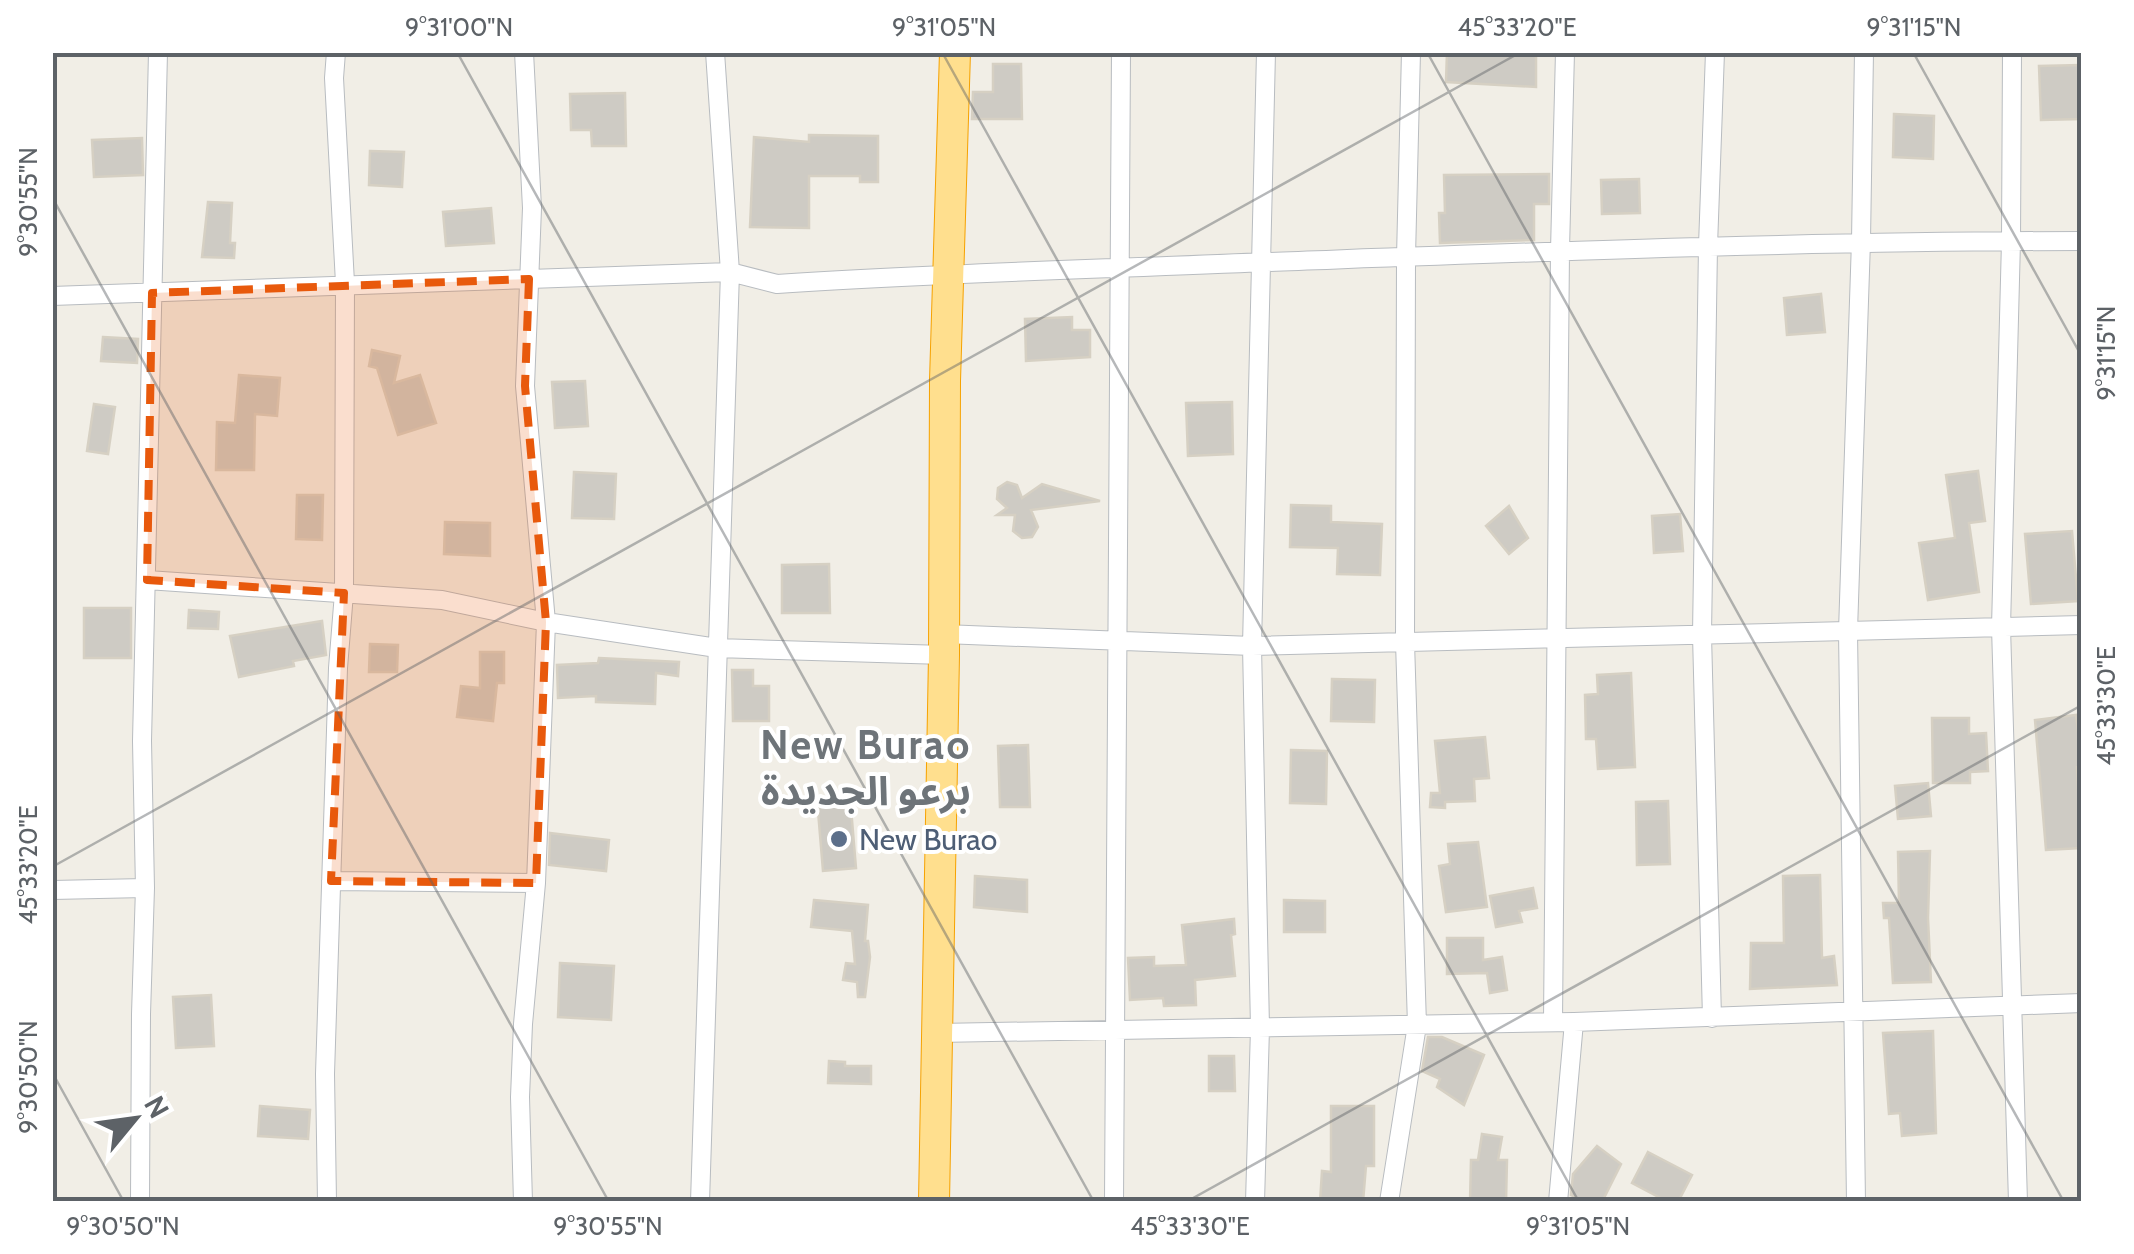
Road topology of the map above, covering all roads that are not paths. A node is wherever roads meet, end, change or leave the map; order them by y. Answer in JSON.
{"nodes":[{"id":1,"x":158,"y":52,"type":"edge"},
{"id":2,"x":336,"y":52,"type":"edge"},
{"id":3,"x":524,"y":52,"type":"edge"},
{"id":4,"x":715,"y":52,"type":"edge"},
{"id":5,"x":955,"y":52,"type":"edge"},
{"id":6,"x":1120,"y":52,"type":"edge"},
{"id":7,"x":1266,"y":52,"type":"edge"},
{"id":8,"x":1411,"y":52,"type":"edge"},
{"id":9,"x":1565,"y":52,"type":"edge"},
{"id":10,"x":1715,"y":52,"type":"edge"},
{"id":11,"x":1864,"y":52,"type":"edge"},
{"id":12,"x":2012,"y":52,"type":"edge"},
{"id":13,"x":1861,"y":241,"type":"junction"},
{"id":14,"x":2011,"y":241,"type":"junction"},
{"id":15,"x":2082,"y":241,"type":"edge"},
{"id":16,"x":1708,"y":246,"type":"junction"},
{"id":17,"x":1560,"y":250,"type":"junction"},
{"id":18,"x":1406,"y":256,"type":"junction"},
{"id":19,"x":1261,"y":263,"type":"junction"},
{"id":20,"x":1119,"y":266,"type":"junction"},
{"id":21,"x":730,"y":272,"type":"junction"},
{"id":22,"x":949,"y":277,"type":"junction"},
{"id":23,"x":530,"y":280,"type":"junction"},
{"id":24,"x":345,"y":283,"type":"junction"},
{"id":25,"x":152,"y":292,"type":"junction"},
{"id":26,"x":52,"y":296,"type":"edge"},
{"id":27,"x":146,"y":580,"type":"junction"},
{"id":28,"x":344,"y":593,"type":"junction"},
{"id":29,"x":546,"y":622,"type":"junction"},
{"id":30,"x":2082,"y":625,"type":"edge"},
{"id":31,"x":2001,"y":627,"type":"junction"},
{"id":32,"x":1848,"y":631,"type":"junction"},
{"id":33,"x":1702,"y":635,"type":"junction"},
{"id":34,"x":1558,"y":638,"type":"junction"},
{"id":35,"x":1116,"y":641,"type":"junction"},
{"id":36,"x":1405,"y":642,"type":"junction"},
{"id":37,"x":944,"y":644,"type":"junction"},
{"id":38,"x":1252,"y":646,"type":"junction"},
{"id":39,"x":717,"y":648,"type":"junction"},
{"id":40,"x":331,"y":881,"type":"junction"},
{"id":41,"x":536,"y":883,"type":"junction"},
{"id":42,"x":146,"y":888,"type":"junction"},
{"id":43,"x":52,"y":890,"type":"edge"},
{"id":44,"x":2013,"y":1003,"type":"junction"},
{"id":45,"x":2082,"y":1003,"type":"edge"},
{"id":46,"x":1855,"y":1011,"type":"junction"},
{"id":47,"x":1712,"y":1018,"type":"junction"},
{"id":48,"x":1554,"y":1022,"type":"junction"},
{"id":49,"x":1574,"y":1022,"type":"junction"},
{"id":50,"x":1417,"y":1025,"type":"junction"},
{"id":51,"x":1260,"y":1028,"type":"junction"},
{"id":52,"x":1116,"y":1031,"type":"junction"},
{"id":53,"x":938,"y":1034,"type":"junction"},
{"id":54,"x":140,"y":1202,"type":"edge"},
{"id":55,"x":327,"y":1202,"type":"edge"},
{"id":56,"x":523,"y":1202,"type":"edge"},
{"id":57,"x":700,"y":1202,"type":"edge"},
{"id":58,"x":934,"y":1202,"type":"edge"},
{"id":59,"x":1114,"y":1202,"type":"edge"},
{"id":60,"x":1256,"y":1202,"type":"edge"},
{"id":61,"x":1389,"y":1202,"type":"edge"},
{"id":62,"x":1558,"y":1202,"type":"edge"},
{"id":63,"x":1856,"y":1202,"type":"edge"},
{"id":64,"x":2018,"y":1202,"type":"edge"}],
"edges":[{"from":1,"to":25,"type":"street"},
{"from":2,"to":24,"type":"street"},
{"from":3,"to":23,"type":"street"},
{"from":4,"to":21,"type":"street"},
{"from":5,"to":22,"type":"highway"},
{"from":6,"to":20,"type":"street"},
{"from":7,"to":19,"type":"street"},
{"from":8,"to":18,"type":"street"},
{"from":9,"to":17,"type":"street"},
{"from":10,"to":16,"type":"street"},
{"from":11,"to":13,"type":"street"},
{"from":12,"to":14,"type":"street"},
{"from":13,"to":14,"type":"street"},
{"from":13,"to":16,"type":"street"},
{"from":13,"to":32,"type":"street"},
{"from":14,"to":15,"type":"street"},
{"from":14,"to":31,"type":"street"},
{"from":16,"to":17,"type":"street"},
{"from":16,"to":33,"type":"street"},
{"from":17,"to":18,"type":"street"},
{"from":17,"to":34,"type":"street"},
{"from":18,"to":19,"type":"street"},
{"from":18,"to":36,"type":"street"},
{"from":19,"to":20,"type":"street"},
{"from":19,"to":38,"type":"street"},
{"from":20,"to":22,"type":"street"},
{"from":20,"to":35,"type":"street"},
{"from":21,"to":22,"type":"street"},
{"from":21,"to":23,"type":"street"},
{"from":21,"to":39,"type":"street"},
{"from":22,"to":37,"type":"highway"},
{"from":23,"to":24,"type":"street"},
{"from":23,"to":29,"type":"street"},
{"from":24,"to":25,"type":"street"},
{"from":24,"to":28,"type":"street"},
{"from":25,"to":26,"type":"street"},
{"from":25,"to":27,"type":"street"},
{"from":27,"to":28,"type":"street"},
{"from":27,"to":42,"type":"street"},
{"from":28,"to":29,"type":"street"},
{"from":28,"to":40,"type":"street"},
{"from":29,"to":39,"type":"street"},
{"from":29,"to":41,"type":"street"},
{"from":30,"to":31,"type":"street"},
{"from":31,"to":32,"type":"street"},
{"from":31,"to":44,"type":"street"},
{"from":32,"to":33,"type":"street"},
{"from":32,"to":46,"type":"street"},
{"from":33,"to":34,"type":"street"},
{"from":33,"to":47,"type":"street"},
{"from":34,"to":36,"type":"street"},
{"from":34,"to":48,"type":"street"},
{"from":35,"to":37,"type":"street"},
{"from":35,"to":38,"type":"street"},
{"from":35,"to":52,"type":"street"},
{"from":36,"to":38,"type":"street"},
{"from":36,"to":50,"type":"street"},
{"from":37,"to":39,"type":"street"},
{"from":37,"to":53,"type":"highway"},
{"from":38,"to":51,"type":"street"},
{"from":39,"to":57,"type":"street"},
{"from":40,"to":41,"type":"street"},
{"from":40,"to":55,"type":"street"},
{"from":41,"to":56,"type":"street"},
{"from":42,"to":43,"type":"street"},
{"from":42,"to":54,"type":"street"},
{"from":44,"to":45,"type":"street"},
{"from":44,"to":46,"type":"street"},
{"from":44,"to":64,"type":"street"},
{"from":46,"to":47,"type":"street"},
{"from":46,"to":63,"type":"street"},
{"from":47,"to":49,"type":"street"},
{"from":48,"to":49,"type":"street"},
{"from":48,"to":50,"type":"street"},
{"from":49,"to":62,"type":"street"},
{"from":50,"to":51,"type":"street"},
{"from":50,"to":61,"type":"street"},
{"from":51,"to":52,"type":"street"},
{"from":51,"to":60,"type":"street"},
{"from":52,"to":53,"type":"street"},
{"from":52,"to":59,"type":"street"},
{"from":53,"to":58,"type":"highway"}]}
